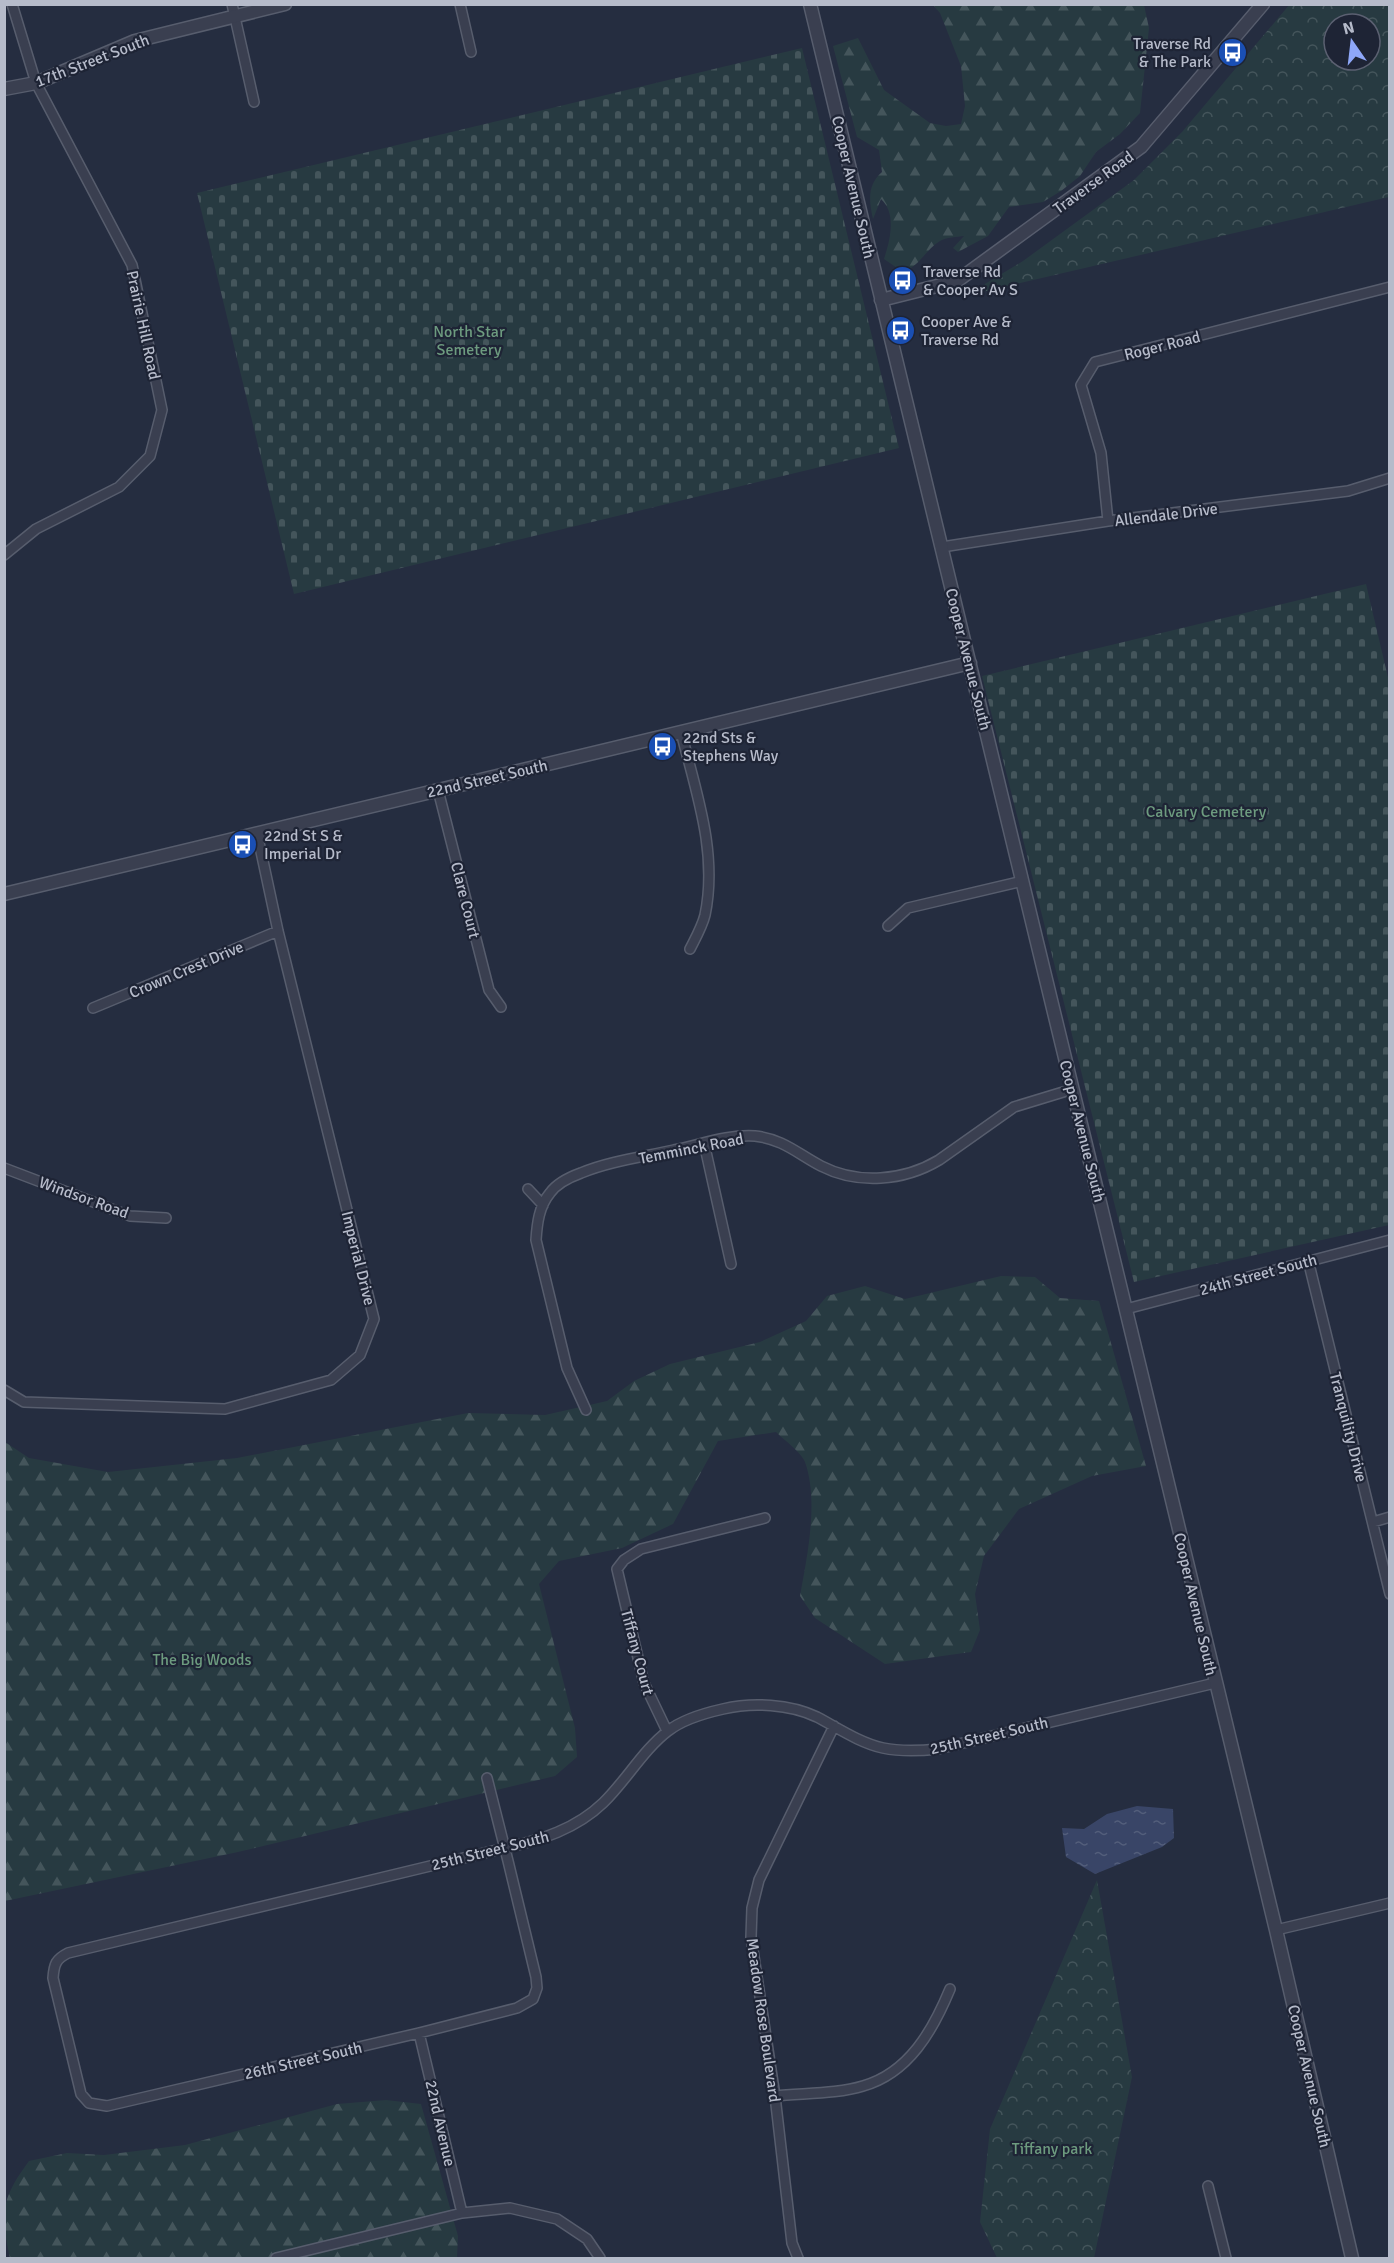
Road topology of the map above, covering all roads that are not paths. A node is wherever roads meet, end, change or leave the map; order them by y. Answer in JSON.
{"nodes":[{"id":1,"x":12,"y":4,"type":"edge"},
{"id":2,"x":285,"y":4,"type":"edge"},
{"id":3,"x":460,"y":4,"type":"edge"},
{"id":4,"x":810,"y":4,"type":"edge"},
{"id":5,"x":1263,"y":4,"type":"edge"},
{"id":6,"x":234,"y":10,"type":"edge"},
{"id":7,"x":471,"y":52,"type":"dead end"},
{"id":8,"x":36,"y":83,"type":"junction"},
{"id":9,"x":4,"y":89,"type":"edge"},
{"id":10,"x":254,"y":102,"type":"dead end"},
{"id":11,"x":1389,"y":287,"type":"edge"},
{"id":12,"x":881,"y":300,"type":"junction"},
{"id":13,"x":1389,"y":478,"type":"edge"},
{"id":14,"x":1108,"y":521,"type":"junction"},
{"id":15,"x":942,"y":547,"type":"junction"},
{"id":16,"x":4,"y":555,"type":"edge"},
{"id":17,"x":970,"y":663,"type":"junction"},
{"id":18,"x":681,"y":732,"type":"junction"},
{"id":19,"x":438,"y":790,"type":"junction"},
{"id":20,"x":257,"y":833,"type":"junction"},
{"id":21,"x":1023,"y":881,"type":"junction"},
{"id":22,"x":4,"y":894,"type":"edge"},
{"id":23,"x":888,"y":926,"type":"dead end"},
{"id":24,"x":278,"y":931,"type":"junction"},
{"id":25,"x":690,"y":950,"type":"dead end"},
{"id":26,"x":501,"y":1007,"type":"dead end"},
{"id":27,"x":93,"y":1008,"type":"dead end"},
{"id":28,"x":1073,"y":1089,"type":"junction"},
{"id":29,"x":704,"y":1143,"type":"junction"},
{"id":30,"x":4,"y":1168,"type":"edge"},
{"id":31,"x":528,"y":1189,"type":"dead end"},
{"id":32,"x":543,"y":1206,"type":"junction"},
{"id":33,"x":166,"y":1218,"type":"dead end"},
{"id":34,"x":1389,"y":1240,"type":"edge"},
{"id":35,"x":1308,"y":1260,"type":"junction"},
{"id":36,"x":731,"y":1264,"type":"dead end"},
{"id":37,"x":1126,"y":1309,"type":"junction"},
{"id":38,"x":4,"y":1390,"type":"edge"},
{"id":39,"x":586,"y":1410,"type":"dead end"},
{"id":40,"x":1389,"y":1517,"type":"edge"},
{"id":41,"x":765,"y":1518,"type":"dead end"},
{"id":42,"x":1373,"y":1522,"type":"junction"},
{"id":43,"x":1389,"y":1594,"type":"edge"},
{"id":44,"x":1215,"y":1683,"type":"junction"},
{"id":45,"x":834,"y":1726,"type":"junction"},
{"id":46,"x":667,"y":1731,"type":"junction"},
{"id":47,"x":487,"y":1778,"type":"dead end"},
{"id":48,"x":505,"y":1848,"type":"junction"},
{"id":49,"x":1389,"y":1904,"type":"edge"},
{"id":50,"x":1276,"y":1930,"type":"junction"},
{"id":51,"x":950,"y":1989,"type":"dead end"},
{"id":52,"x":420,"y":2033,"type":"junction"},
{"id":53,"x":775,"y":2096,"type":"junction"},
{"id":54,"x":107,"y":2106,"type":"joint"},
{"id":55,"x":1208,"y":2186,"type":"dead end"},
{"id":56,"x":462,"y":2213,"type":"junction"},
{"id":57,"x":303,"y":2255,"type":"edge"},
{"id":58,"x":276,"y":2259,"type":"edge"},
{"id":59,"x":600,"y":2259,"type":"edge"},
{"id":60,"x":798,"y":2259,"type":"edge"},
{"id":61,"x":1226,"y":2259,"type":"edge"},
{"id":62,"x":1352,"y":2259,"type":"edge"}],
"edges":[{"from":1,"to":8,"type":"street","name":"Prairie Hill Road"},
{"from":2,"to":6,"type":"street","name":"17th Street South"},
{"from":3,"to":7,"type":"street"},
{"from":4,"to":12,"type":"street","name":"Cooper Avenue South"},
{"from":5,"to":12,"type":"street","name":"Traverse Road"},
{"from":6,"to":8,"type":"street","name":"17th Street South"},
{"from":6,"to":10,"type":"street"},
{"from":8,"to":9,"type":"street","name":"17th Street South"},
{"from":8,"to":16,"type":"street","name":"Prairie Hill Road"},
{"from":11,"to":14,"type":"street","name":"Roger Road"},
{"from":12,"to":15,"type":"street","name":"Cooper Avenue South"},
{"from":13,"to":14,"type":"street","name":"Allendale Drive"},
{"from":14,"to":15,"type":"street","name":"Allendale Drive"},
{"from":15,"to":17,"type":"street","name":"Cooper Avenue South"},
{"from":17,"to":18,"type":"street","name":"22nd Street South"},
{"from":17,"to":21,"type":"street","name":"Cooper Avenue South"},
{"from":18,"to":19,"type":"street","name":"22nd Street South"},
{"from":18,"to":25,"type":"street"},
{"from":19,"to":20,"type":"street","name":"22nd Street South"},
{"from":19,"to":26,"type":"street","name":"Clare Court"},
{"from":20,"to":22,"type":"street","name":"22nd Street South"},
{"from":20,"to":24,"type":"street","name":"Imperial Drive"},
{"from":21,"to":23,"type":"street"},
{"from":21,"to":28,"type":"street","name":"Cooper Avenue South"},
{"from":24,"to":27,"type":"street","name":"Crown Crest Drive"},
{"from":24,"to":38,"type":"street","name":"Imperial Drive"},
{"from":28,"to":29,"type":"street","name":"Temminck Road"},
{"from":28,"to":37,"type":"street","name":"Cooper Avenue South"},
{"from":29,"to":32,"type":"street","name":"Temminck Road"},
{"from":29,"to":36,"type":"street"},
{"from":30,"to":33,"type":"street","name":"Windsor Road"},
{"from":31,"to":32,"type":"street"},
{"from":32,"to":39,"type":"street","name":"Temminck Road"},
{"from":34,"to":35,"type":"street","name":"24th Street South"},
{"from":35,"to":37,"type":"street","name":"24th Street South"},
{"from":35,"to":42,"type":"street","name":"Tranquility Drive"},
{"from":37,"to":44,"type":"street","name":"Cooper Avenue South"},
{"from":40,"to":42,"type":"street"},
{"from":41,"to":46,"type":"street","name":"Tiffany Court"},
{"from":42,"to":43,"type":"street","name":"Tranquility Drive"},
{"from":44,"to":45,"type":"street","name":"25th Street South"},
{"from":44,"to":50,"type":"street","name":"Cooper Avenue South"},
{"from":45,"to":46,"type":"street","name":"25th Street South"},
{"from":45,"to":53,"type":"street","name":"Meadow Rose Boulevard"},
{"from":46,"to":48,"type":"street","name":"25th Street South"},
{"from":47,"to":48,"type":"street","name":"26th Street South"},
{"from":48,"to":52,"type":"street","name":"26th Street South"},
{"from":48,"to":54,"type":"street","name":"25th Street South"},
{"from":49,"to":50,"type":"street"},
{"from":50,"to":62,"type":"street","name":"Cooper Avenue South"},
{"from":51,"to":53,"type":"street"},
{"from":52,"to":54,"type":"street","name":"26th Street South"},
{"from":52,"to":56,"type":"street","name":"22nd Avenue"},
{"from":53,"to":60,"type":"street","name":"Meadow Rose Boulevard"},
{"from":55,"to":61,"type":"street"},
{"from":56,"to":57,"type":"street"},
{"from":56,"to":59,"type":"street"},
{"from":57,"to":58,"type":"street"}]}
